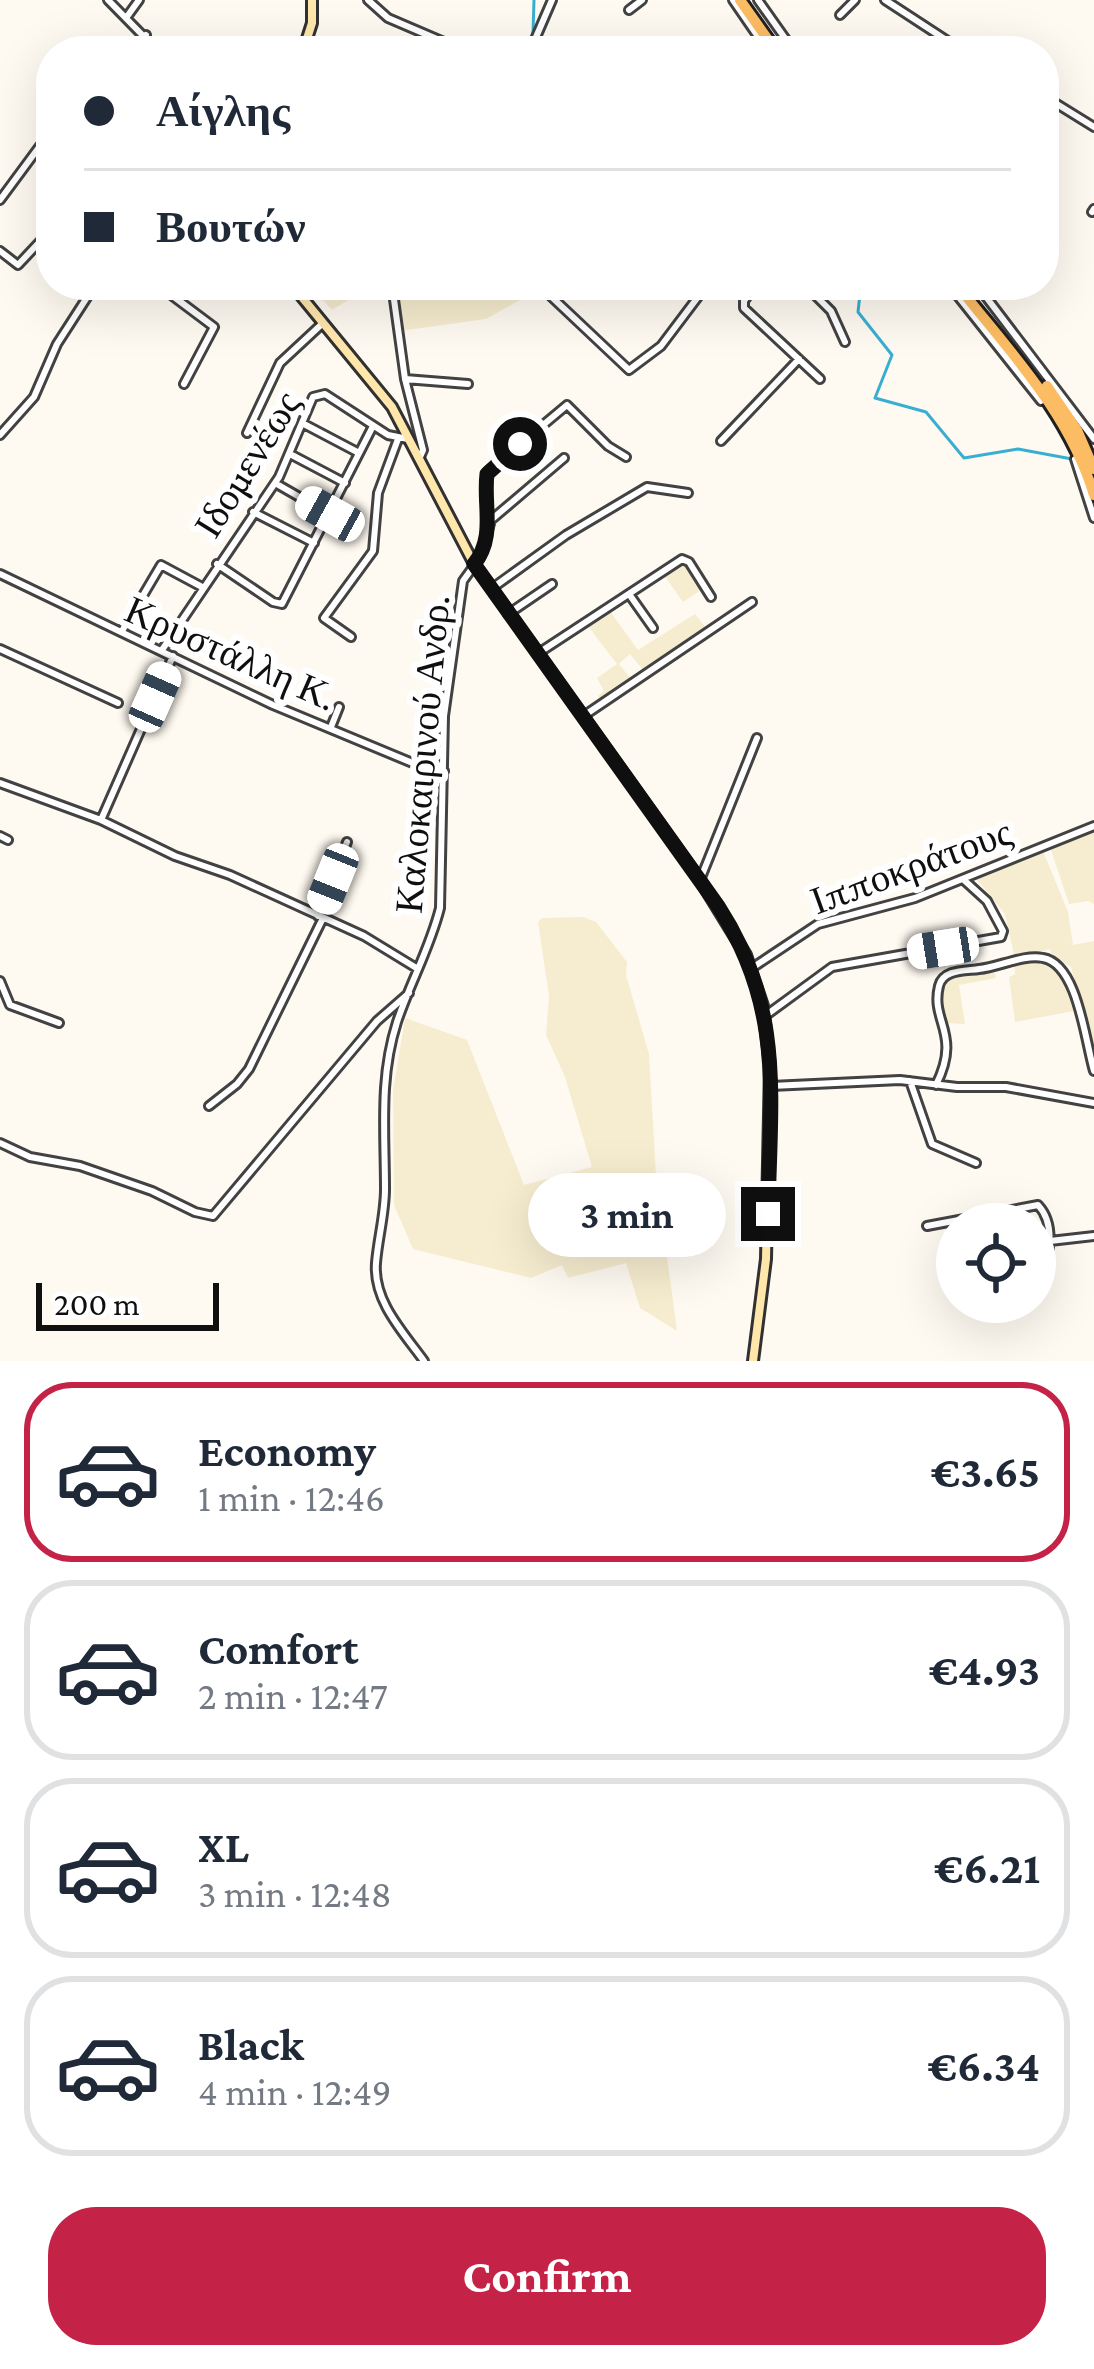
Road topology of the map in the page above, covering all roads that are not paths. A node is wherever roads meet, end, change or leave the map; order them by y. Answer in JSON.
{"nodes":[{"id":1,"x":108,"y":0,"type":"edge"},
{"id":2,"x":139,"y":0,"type":"edge"},
{"id":3,"x":312,"y":0,"type":"edge"},
{"id":4,"x":368,"y":0,"type":"edge"},
{"id":5,"x":552,"y":0,"type":"edge"},
{"id":6,"x":642,"y":0,"type":"edge"},
{"id":7,"x":750,"y":0,"type":"edge"},
{"id":8,"x":855,"y":0,"type":"edge"},
{"id":9,"x":885,"y":0,"type":"edge"},
{"id":10,"x":629,"y":10,"type":"dead end"},
{"id":11,"x":840,"y":15,"type":"dead end"},
{"id":12,"x":126,"y":18,"type":"junction"},
{"id":13,"x":146,"y":35,"type":"edge"},
{"id":14,"x":308,"y":36,"type":"edge"},
{"id":15,"x":427,"y":36,"type":"edge"},
{"id":16,"x":537,"y":36,"type":"edge"},
{"id":17,"x":768,"y":36,"type":"edge"},
{"id":18,"x":781,"y":36,"type":"edge"},
{"id":19,"x":940,"y":36,"type":"edge"},
{"id":20,"x":1059,"y":105,"type":"edge"},
{"id":21,"x":1094,"y":127,"type":"edge"},
{"id":22,"x":36,"y":151,"type":"edge"},
{"id":23,"x":0,"y":200,"type":"edge"},
{"id":24,"x":36,"y":246,"type":"edge"},
{"id":25,"x":0,"y":251,"type":"edge"},
{"id":26,"x":85,"y":300,"type":"edge"},
{"id":27,"x":178,"y":300,"type":"edge"},
{"id":28,"x":305,"y":300,"type":"edge"},
{"id":29,"x":394,"y":300,"type":"edge"},
{"id":30,"x":555,"y":300,"type":"edge"},
{"id":31,"x":696,"y":300,"type":"edge"},
{"id":32,"x":747,"y":300,"type":"edge"},
{"id":33,"x":820,"y":300,"type":"edge"},
{"id":34,"x":970,"y":300,"type":"edge"},
{"id":35,"x":986,"y":300,"type":"edge"},
{"id":36,"x":323,"y":322,"type":"junction"},
{"id":37,"x":845,"y":342,"type":"dead end"},
{"id":38,"x":799,"y":359,"type":"junction"},
{"id":39,"x":1028,"y":368,"type":"junction"},
{"id":40,"x":404,"y":379,"type":"junction"},
{"id":41,"x":820,"y":379,"type":"dead end"},
{"id":42,"x":468,"y":384,"type":"dead end"},
{"id":43,"x":184,"y":385,"type":"dead end"},
{"id":44,"x":1081,"y":421,"type":"junction"},
{"id":45,"x":302,"y":423,"type":"junction"},
{"id":46,"x":373,"y":426,"type":"junction"},
{"id":47,"x":247,"y":433,"type":"dead end"},
{"id":48,"x":0,"y":435,"type":"edge"},
{"id":49,"x":398,"y":439,"type":"junction"},
{"id":50,"x":1094,"y":439,"type":"edge"},
{"id":51,"x":410,"y":440,"type":"junction"},
{"id":52,"x":721,"y":441,"type":"dead end"},
{"id":53,"x":359,"y":453,"type":"junction"},
{"id":54,"x":290,"y":454,"type":"junction"},
{"id":55,"x":420,"y":457,"type":"junction"},
{"id":56,"x":626,"y":457,"type":"dead end"},
{"id":57,"x":564,"y":458,"type":"dead end"},
{"id":58,"x":1094,"y":469,"type":"edge"},
{"id":59,"x":274,"y":483,"type":"junction"},
{"id":60,"x":345,"y":483,"type":"junction"},
{"id":61,"x":688,"y":493,"type":"dead end"},
{"id":62,"x":1094,"y":495,"type":"edge"},
{"id":63,"x":253,"y":512,"type":"junction"},
{"id":64,"x":330,"y":514,"type":"junction"},
{"id":65,"x":1094,"y":518,"type":"edge"},
{"id":66,"x":490,"y":524,"type":"junction"},
{"id":67,"x":315,"y":543,"type":"junction"},
{"id":68,"x":217,"y":564,"type":"junction"},
{"id":69,"x":474,"y":564,"type":"junction"},
{"id":70,"x":0,"y":574,"type":"edge"},
{"id":71,"x":552,"y":584,"type":"dead end"},
{"id":72,"x":202,"y":587,"type":"junction"},
{"id":73,"x":491,"y":589,"type":"junction"},
{"id":74,"x":629,"y":593,"type":"junction"},
{"id":75,"x":711,"y":597,"type":"dead end"},
{"id":76,"x":752,"y":602,"type":"dead end"},
{"id":77,"x":508,"y":614,"type":"junction"},
{"id":78,"x":653,"y":628,"type":"dead end"},
{"id":79,"x":122,"y":631,"type":"junction"},
{"id":80,"x":352,"y":637,"type":"dead end"},
{"id":81,"x":0,"y":649,"type":"edge"},
{"id":82,"x":162,"y":650,"type":"junction"},
{"id":83,"x":537,"y":654,"type":"junction"},
{"id":84,"x":173,"y":656,"type":"junction"},
{"id":85,"x":118,"y":703,"type":"dead end"},
{"id":86,"x":339,"y":707,"type":"dead end"},
{"id":87,"x":582,"y":717,"type":"junction"},
{"id":88,"x":331,"y":727,"type":"junction"},
{"id":89,"x":757,"y":738,"type":"dead end"},
{"id":90,"x":444,"y":771,"type":"junction"},
{"id":91,"x":0,"y":783,"type":"edge"},
{"id":92,"x":101,"y":820,"type":"junction"},
{"id":93,"x":1094,"y":826,"type":"edge"},
{"id":94,"x":347,"y":842,"type":"dead end"},
{"id":95,"x":963,"y":878,"type":"junction"},
{"id":96,"x":700,"y":880,"type":"junction"},
{"id":97,"x":321,"y":917,"type":"junction"},
{"id":98,"x":752,"y":968,"type":"junction"},
{"id":99,"x":419,"y":970,"type":"junction"},
{"id":100,"x":0,"y":981,"type":"edge"},
{"id":101,"x":410,"y":992,"type":"junction"},
{"id":102,"x":766,"y":1016,"type":"junction"},
{"id":103,"x":59,"y":1023,"type":"dead end"},
{"id":104,"x":1094,"y":1071,"type":"edge"},
{"id":105,"x":910,"y":1081,"type":"junction"},
{"id":106,"x":936,"y":1084,"type":"junction"},
{"id":107,"x":770,"y":1086,"type":"junction"},
{"id":108,"x":1094,"y":1103,"type":"edge"},
{"id":109,"x":208,"y":1106,"type":"dead end"},
{"id":110,"x":0,"y":1143,"type":"edge"},
{"id":111,"x":976,"y":1163,"type":"dead end"},
{"id":112,"x":936,"y":1224,"type":"edge"},
{"id":113,"x":927,"y":1226,"type":"dead end"},
{"id":114,"x":1094,"y":1236,"type":"edge"},
{"id":115,"x":1056,"y":1240,"type":"edge"},
{"id":116,"x":424,"y":1361,"type":"edge"},
{"id":117,"x":753,"y":1361,"type":"edge"}],
"edges":[{"from":1,"to":12,"type":"street"},
{"from":2,"to":12,"type":"street"},
{"from":3,"to":14,"type":"main road"},
{"from":4,"to":15,"type":"street"},
{"from":5,"to":16,"type":"street"},
{"from":6,"to":10,"type":"street"},
{"from":7,"to":17,"type":"main road"},
{"from":7,"to":18,"type":"street"},
{"from":8,"to":11,"type":"street"},
{"from":9,"to":19,"type":"street"},
{"from":12,"to":13,"type":"street"},
{"from":20,"to":21,"type":"street"},
{"from":22,"to":23,"type":"street"},
{"from":24,"to":25,"type":"street"},
{"from":26,"to":48,"type":"street"},
{"from":27,"to":43,"type":"street"},
{"from":28,"to":36,"type":"main road"},
{"from":29,"to":40,"type":"street"},
{"from":30,"to":31,"type":"street"},
{"from":32,"to":38,"type":"street"},
{"from":33,"to":37,"type":"street"},
{"from":34,"to":39,"type":"main road"},
{"from":35,"to":39,"type":"street"},
{"from":36,"to":47,"type":"street"},
{"from":36,"to":51,"type":"main road"},
{"from":38,"to":41,"type":"street"},
{"from":38,"to":52,"type":"street"},
{"from":39,"to":44,"type":"street"},
{"from":39,"to":58,"type":"main road"},
{"from":39,"to":62,"type":"main road"},
{"from":39,"to":65,"type":"street"},
{"from":40,"to":42,"type":"street"},
{"from":40,"to":55,"type":"street"},
{"from":44,"to":50,"type":"street"},
{"from":44,"to":58,"type":"main road"},
{"from":45,"to":46,"type":"street","name":"Ιδομενέως"},
{"from":45,"to":53,"type":"street"},
{"from":45,"to":54,"type":"street","name":"Ιδομενέως"},
{"from":46,"to":49,"type":"street","name":"Ιδομενέως"},
{"from":46,"to":53,"type":"street"},
{"from":49,"to":51,"type":"street","name":"Ιδομενέως"},
{"from":49,"to":80,"type":"street"},
{"from":51,"to":55,"type":"main road"},
{"from":53,"to":60,"type":"street"},
{"from":54,"to":59,"type":"street","name":"Ιδομενέως"},
{"from":54,"to":60,"type":"street"},
{"from":55,"to":69,"type":"main road"},
{"from":56,"to":66,"type":"street"},
{"from":57,"to":66,"type":"street"},
{"from":59,"to":63,"type":"street","name":"Ιδομενέως"},
{"from":59,"to":64,"type":"street"},
{"from":60,"to":64,"type":"street"},
{"from":61,"to":73,"type":"street"},
{"from":63,"to":67,"type":"street"},
{"from":63,"to":68,"type":"street","name":"Ιδομενέως"},
{"from":64,"to":67,"type":"street"},
{"from":66,"to":69,"type":"street","name":"Καλοκαιρινού Ανδρ."},
{"from":67,"to":68,"type":"street"},
{"from":68,"to":72,"type":"street","name":"Ιδομενέως"},
{"from":69,"to":73,"type":"main road"},
{"from":69,"to":90,"type":"street","name":"Καλοκαιρινού Ανδρ."},
{"from":70,"to":79,"type":"street","name":"Κρυστάλλη Κ."},
{"from":71,"to":77,"type":"street"},
{"from":72,"to":79,"type":"street","name":"Ιδομενέως"},
{"from":72,"to":82,"type":"street","name":"Ιδομενέως"},
{"from":73,"to":77,"type":"main road"},
{"from":74,"to":75,"type":"street"},
{"from":74,"to":78,"type":"street"},
{"from":74,"to":83,"type":"street"},
{"from":76,"to":87,"type":"street"},
{"from":77,"to":83,"type":"main road"},
{"from":79,"to":82,"type":"street","name":"Κρυστάλλη Κ."},
{"from":81,"to":85,"type":"street"},
{"from":82,"to":84,"type":"street","name":"Κρυστάλλη Κ."},
{"from":83,"to":87,"type":"main road"},
{"from":84,"to":88,"type":"street","name":"Κρυστάλλη Κ."},
{"from":84,"to":92,"type":"street"},
{"from":86,"to":88,"type":"street"},
{"from":87,"to":96,"type":"main road"},
{"from":88,"to":90,"type":"street","name":"Κρυστάλλη Κ."},
{"from":89,"to":96,"type":"street"},
{"from":90,"to":99,"type":"street","name":"Καλοκαιρινού Ανδρ."},
{"from":91,"to":92,"type":"street"},
{"from":92,"to":97,"type":"street"},
{"from":93,"to":95,"type":"street","name":"Ιπποκράτους"},
{"from":94,"to":97,"type":"street"},
{"from":95,"to":98,"type":"street","name":"Ιπποκράτους"},
{"from":95,"to":102,"type":"street"},
{"from":96,"to":98,"type":"main road"},
{"from":97,"to":99,"type":"street"},
{"from":97,"to":109,"type":"street"},
{"from":98,"to":102,"type":"main road"},
{"from":99,"to":101,"type":"street","name":"Καλοκαιρινού Ανδρ."},
{"from":100,"to":103,"type":"street"},
{"from":101,"to":110,"type":"street"},
{"from":101,"to":116,"type":"street","name":"Καλοκαιρινού Ανδρ."},
{"from":102,"to":107,"type":"main road"},
{"from":104,"to":106,"type":"street"},
{"from":105,"to":106,"type":"street"},
{"from":105,"to":107,"type":"street"},
{"from":105,"to":111,"type":"street"},
{"from":106,"to":108,"type":"street"},
{"from":107,"to":117,"type":"main road"},
{"from":112,"to":113,"type":"street"},
{"from":114,"to":115,"type":"street"}]}
